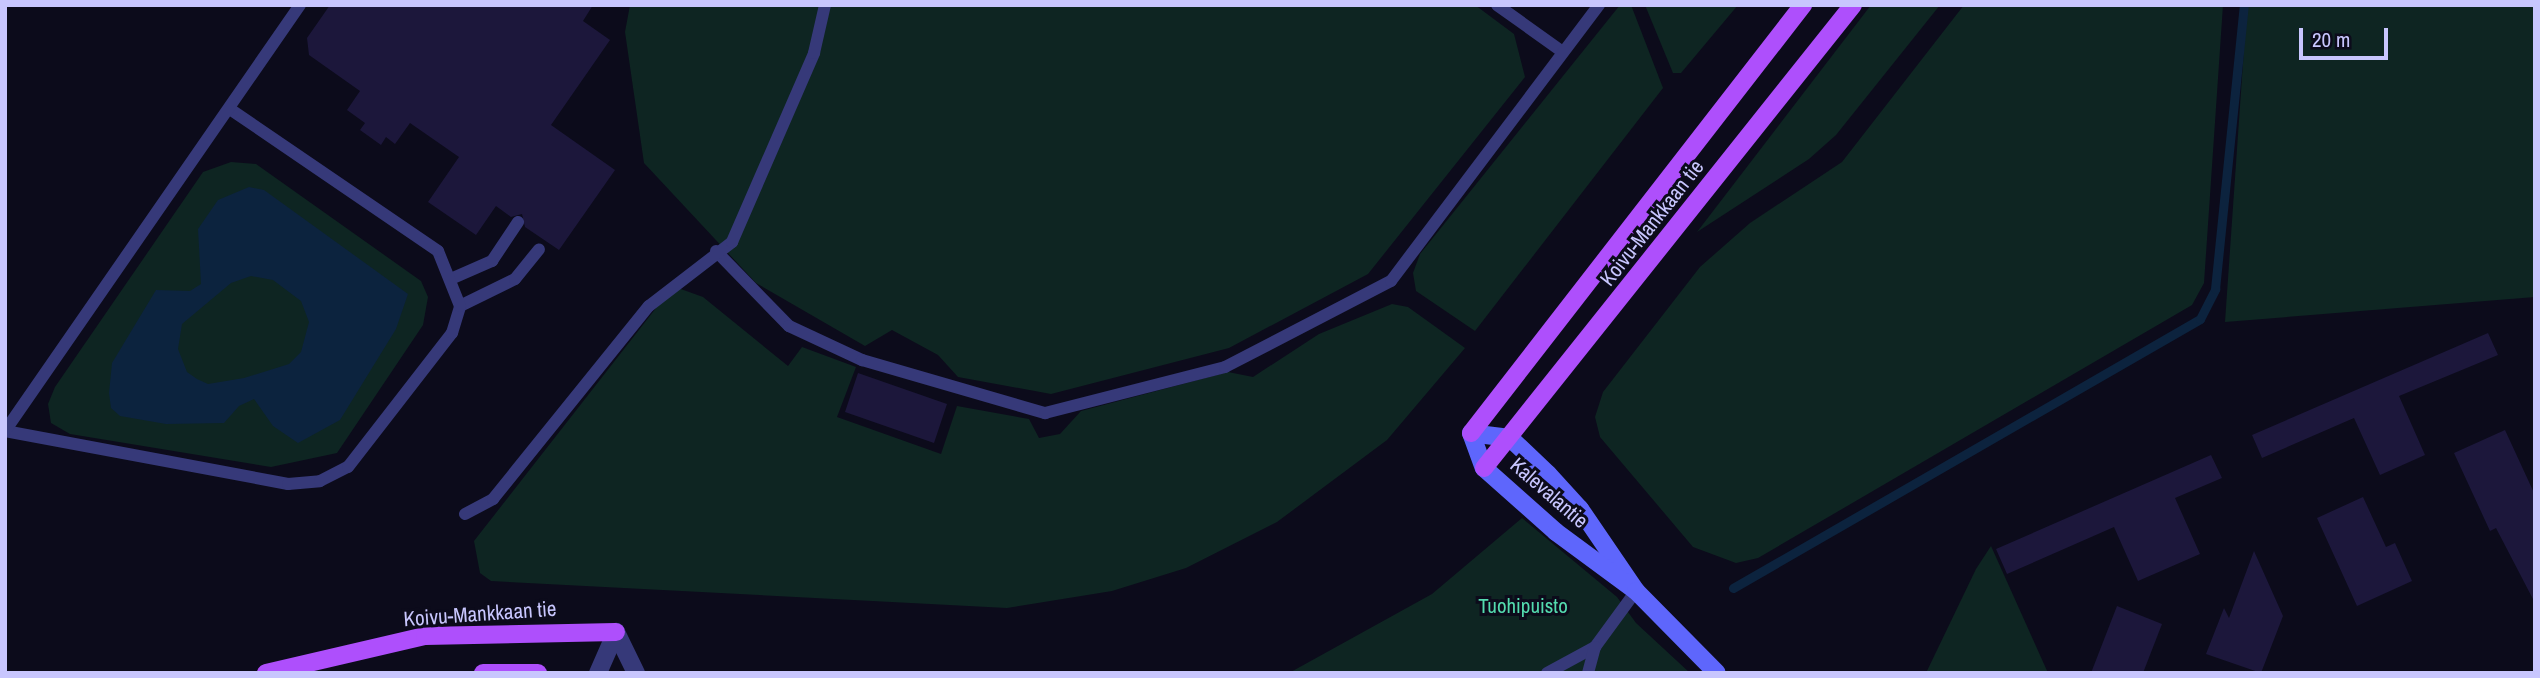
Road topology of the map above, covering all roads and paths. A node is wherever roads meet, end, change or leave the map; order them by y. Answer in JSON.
{"nodes":[{"id":1,"x":300,"y":5,"type":"edge"},
{"id":2,"x":825,"y":5,"type":"edge"},
{"id":3,"x":1497,"y":5,"type":"edge"},
{"id":4,"x":1600,"y":5,"type":"edge"},
{"id":5,"x":1803,"y":5,"type":"edge"},
{"id":6,"x":1853,"y":5,"type":"edge"},
{"id":7,"x":1563,"y":52,"type":"junction"},
{"id":8,"x":230,"y":109,"type":"junction"},
{"id":9,"x":518,"y":222,"type":"dead end"},
{"id":10,"x":539,"y":249,"type":"dead end"},
{"id":11,"x":716,"y":251,"type":"junction"},
{"id":12,"x":453,"y":278,"type":"junction"},
{"id":13,"x":460,"y":306,"type":"junction"},
{"id":14,"x":5,"y":431,"type":"edge"},
{"id":15,"x":1471,"y":433,"type":"junction"},
{"id":16,"x":1510,"y":438,"type":"junction"},
{"id":17,"x":1484,"y":468,"type":"junction"},
{"id":18,"x":465,"y":514,"type":"dead end"},
{"id":19,"x":1636,"y":591,"type":"junction"},
{"id":20,"x":616,"y":632,"type":"junction"},
{"id":21,"x":1595,"y":647,"type":"junction"},
{"id":22,"x":535,"y":671,"type":"edge"},
{"id":23,"x":266,"y":673,"type":"edge"},
{"id":24,"x":483,"y":673,"type":"edge"},
{"id":25,"x":598,"y":673,"type":"edge"},
{"id":26,"x":636,"y":673,"type":"edge"},
{"id":27,"x":1547,"y":673,"type":"edge"},
{"id":28,"x":1588,"y":673,"type":"edge"},
{"id":29,"x":1717,"y":673,"type":"edge"}],
"edges":[{"from":1,"to":8,"type":"lane"},
{"from":2,"to":11,"type":"lane"},
{"from":3,"to":7,"type":"lane"},
{"from":4,"to":7,"type":"lane"},
{"from":5,"to":15,"type":"main road","name":"Koivu-Mankkaan tie"},
{"from":6,"to":16,"type":"main road","name":"Koivu-Mankkaan tie"},
{"from":7,"to":11,"type":"lane"},
{"from":8,"to":12,"type":"lane"},
{"from":8,"to":14,"type":"lane"},
{"from":9,"to":12,"type":"lane"},
{"from":10,"to":13,"type":"lane"},
{"from":11,"to":18,"type":"lane"},
{"from":12,"to":13,"type":"lane"},
{"from":13,"to":14,"type":"lane"},
{"from":15,"to":16,"type":"main road","name":"Kalevalantie"},
{"from":15,"to":17,"type":"main road","name":"Kalevalantie"},
{"from":16,"to":17,"type":"main road","name":"Koivu-Mankkaan tie"},
{"from":16,"to":19,"type":"main road","name":"Kalevalantie"},
{"from":17,"to":19,"type":"main road","name":"Kalevalantie"},
{"from":19,"to":21,"type":"lane"},
{"from":19,"to":29,"type":"main road","name":"Kalevalantie"},
{"from":20,"to":23,"type":"main road","name":"Koivu-Mankkaan tie"},
{"from":20,"to":25,"type":"street"},
{"from":20,"to":26,"type":"street"},
{"from":21,"to":27,"type":"lane"},
{"from":21,"to":28,"type":"lane"},
{"from":22,"to":24,"type":"main road"}]}
